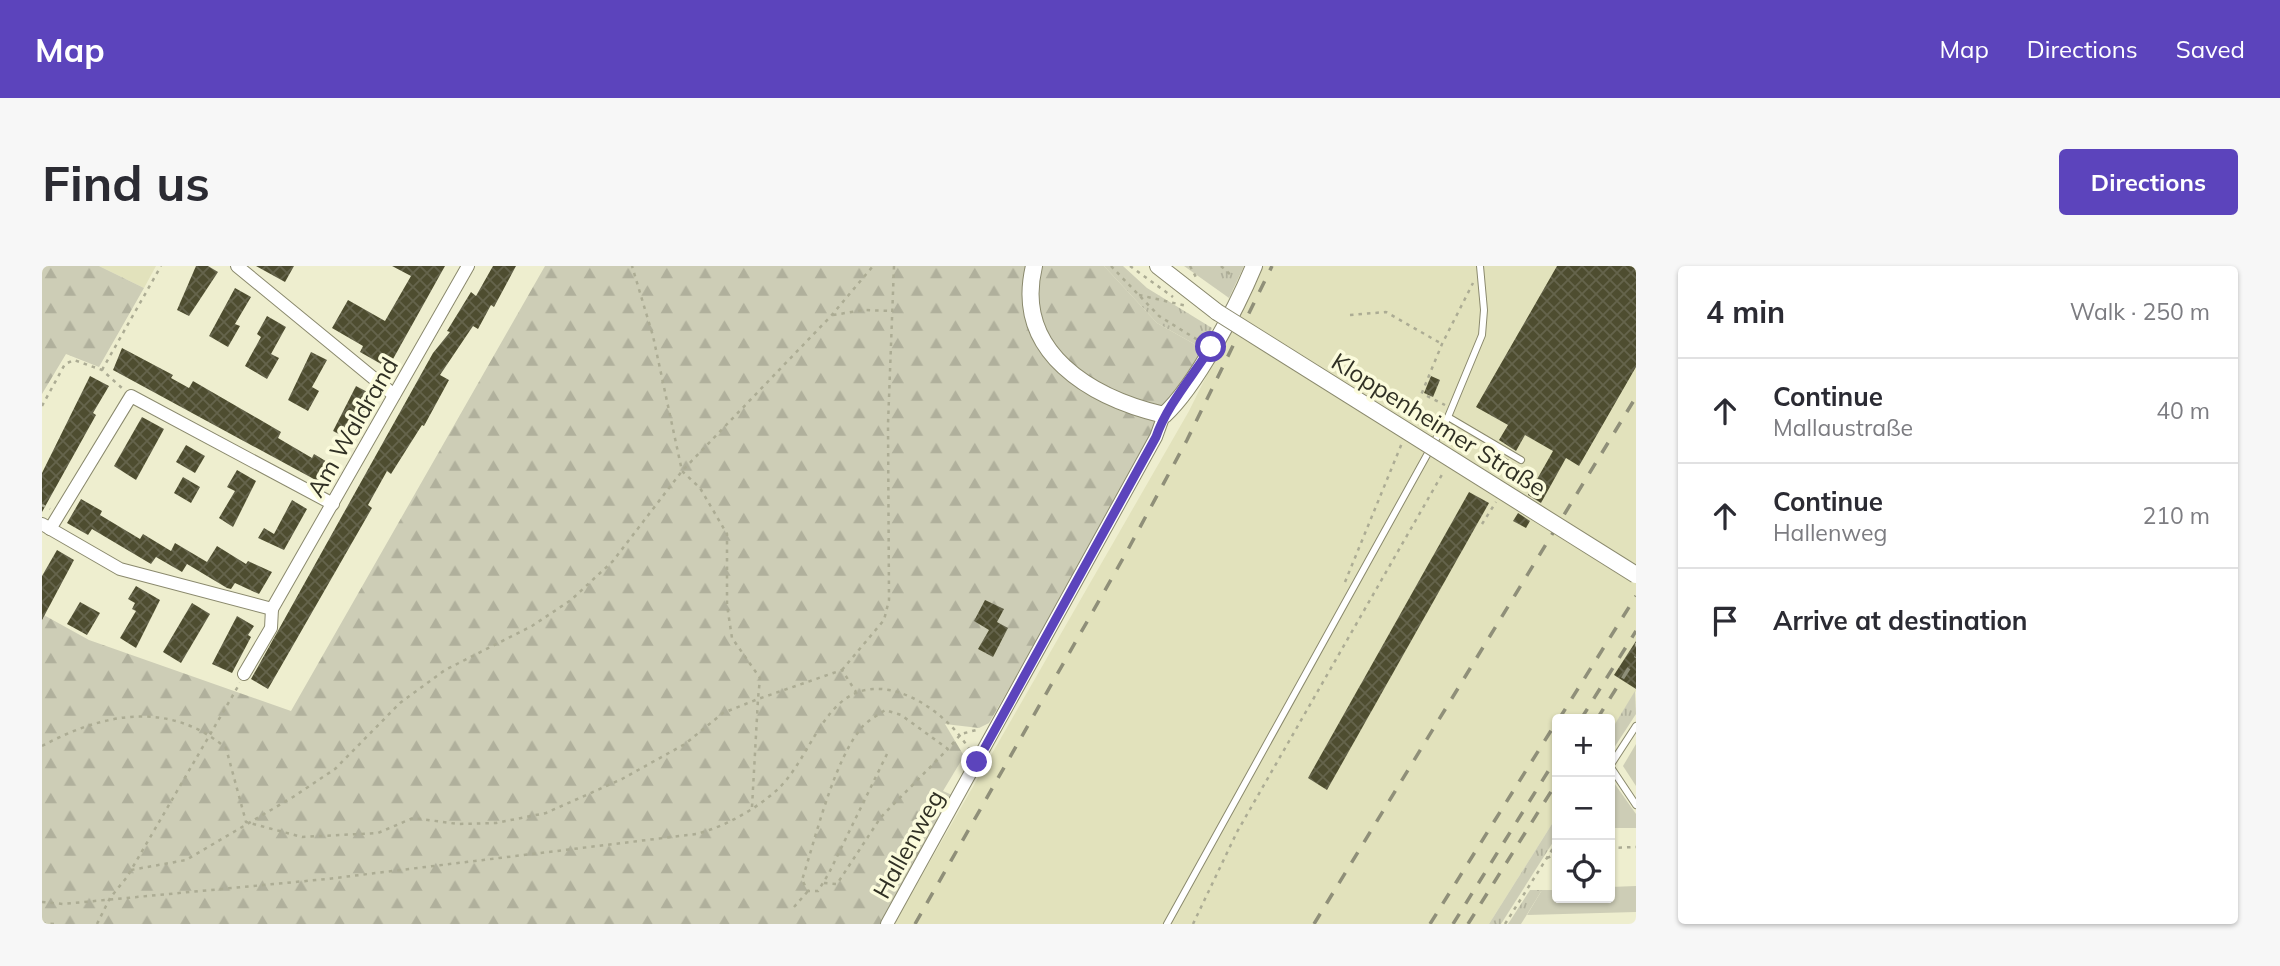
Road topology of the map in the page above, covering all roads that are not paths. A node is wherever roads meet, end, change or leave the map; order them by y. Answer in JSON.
{"nodes":[{"id":1,"x":237,"y":266,"type":"edge"},
{"id":2,"x":468,"y":266,"type":"edge"},
{"id":3,"x":1034,"y":266,"type":"edge"},
{"id":4,"x":1158,"y":266,"type":"edge"},
{"id":5,"x":1254,"y":266,"type":"edge"},
{"id":6,"x":1480,"y":268,"type":"edge"},
{"id":7,"x":394,"y":395,"type":"junction"},
{"id":8,"x":1164,"y":415,"type":"junction"},
{"id":9,"x":1448,"y":417,"type":"junction"},
{"id":10,"x":1521,"y":460,"type":"dead end"},
{"id":11,"x":333,"y":504,"type":"junction"},
{"id":12,"x":46,"y":527,"type":"edge"},
{"id":13,"x":1636,"y":575,"type":"edge"},
{"id":14,"x":272,"y":609,"type":"junction"},
{"id":15,"x":244,"y":674,"type":"road end"},
{"id":16,"x":1636,"y":726,"type":"edge"},
{"id":17,"x":1636,"y":804,"type":"edge"},
{"id":18,"x":887,"y":924,"type":"edge"},
{"id":19,"x":1167,"y":924,"type":"edge"}],
"edges":[{"from":1,"to":7,"type":"street"},
{"from":2,"to":7,"type":"street","name":"Am Waldrand"},
{"from":3,"to":8,"type":"main road"},
{"from":4,"to":13,"type":"main road","name":"Kloppenheimer Straße","bridge":true},
{"from":5,"to":8,"type":"main road"},
{"from":6,"to":9,"type":"lane"},
{"from":7,"to":11,"type":"street","name":"Am Waldrand"},
{"from":8,"to":18,"type":"street","name":"Hallenweg"},
{"from":9,"to":10,"type":"lane"},
{"from":9,"to":19,"type":"lane"},
{"from":11,"to":12,"type":"street"},
{"from":11,"to":14,"type":"street","name":"Am Waldrand"},
{"from":12,"to":14,"type":"street"},
{"from":14,"to":15,"type":"street","name":"Am Waldrand"},
{"from":16,"to":17,"type":"lane"}]}
